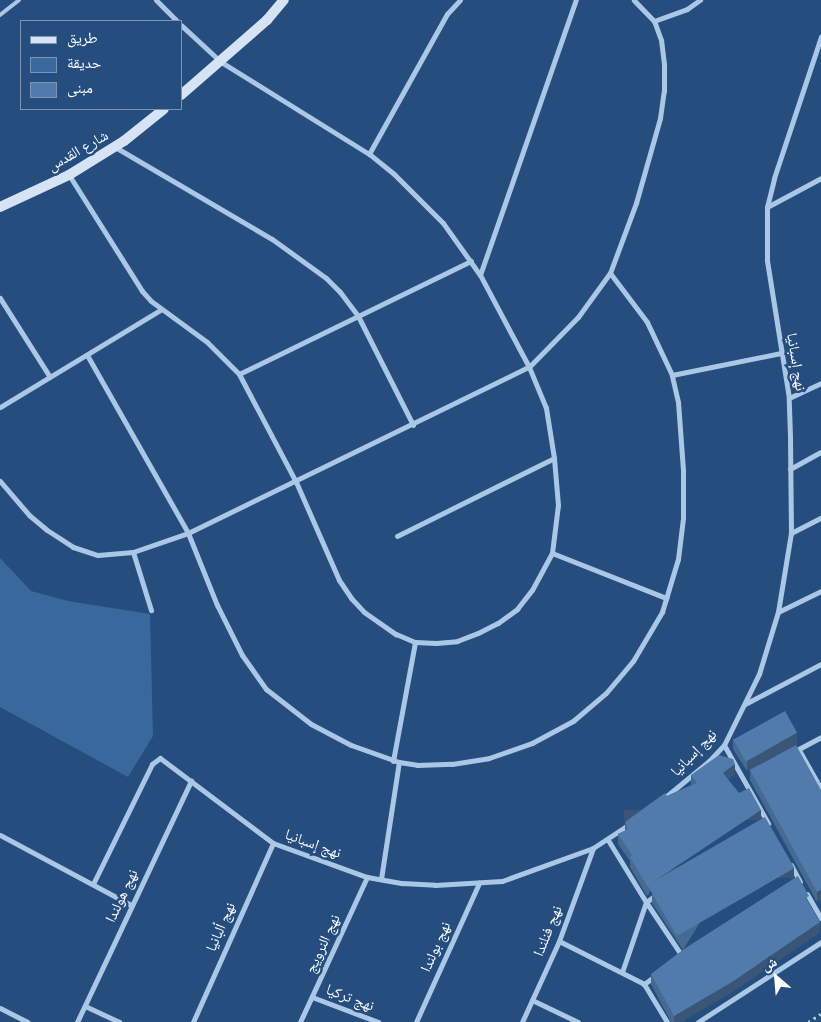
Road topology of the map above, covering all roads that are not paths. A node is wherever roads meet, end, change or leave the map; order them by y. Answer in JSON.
{"nodes":[{"id":1,"x":20,"y":0,"type":"edge"},
{"id":2,"x":156,"y":0,"type":"edge"},
{"id":3,"x":284,"y":0,"type":"edge"},
{"id":4,"x":460,"y":0,"type":"edge"},
{"id":5,"x":576,"y":0,"type":"edge"},
{"id":6,"x":634,"y":0,"type":"edge"},
{"id":7,"x":700,"y":0,"type":"edge"},
{"id":8,"x":0,"y":15,"type":"edge"},
{"id":9,"x":176,"y":20,"type":"edge"},
{"id":10,"x":654,"y":21,"type":"junction"},
{"id":11,"x":182,"y":26,"type":"edge"},
{"id":12,"x":821,"y":37,"type":"edge"},
{"id":13,"x":819,"y":51,"type":"edge"},
{"id":14,"x":221,"y":62,"type":"junction"},
{"id":15,"x":182,"y":94,"type":"edge"},
{"id":16,"x":163,"y":110,"type":"edge"},
{"id":17,"x":115,"y":147,"type":"junction"},
{"id":18,"x":369,"y":154,"type":"junction"},
{"id":19,"x":69,"y":175,"type":"junction"},
{"id":20,"x":821,"y":178,"type":"edge"},
{"id":21,"x":0,"y":207,"type":"edge"},
{"id":22,"x":767,"y":207,"type":"junction"},
{"id":23,"x":470,"y":261,"type":"junction"},
{"id":24,"x":610,"y":274,"type":"junction"},
{"id":25,"x":480,"y":275,"type":"junction"},
{"id":26,"x":0,"y":298,"type":"edge"},
{"id":27,"x":160,"y":310,"type":"junction"},
{"id":28,"x":358,"y":316,"type":"junction"},
{"id":29,"x":781,"y":353,"type":"junction"},
{"id":30,"x":87,"y":355,"type":"junction"},
{"id":31,"x":530,"y":367,"type":"junction"},
{"id":32,"x":239,"y":374,"type":"junction"},
{"id":33,"x":672,"y":374,"type":"junction"},
{"id":34,"x":50,"y":377,"type":"junction"},
{"id":35,"x":821,"y":383,"type":"edge"},
{"id":36,"x":789,"y":398,"type":"junction"},
{"id":37,"x":0,"y":407,"type":"edge"},
{"id":38,"x":413,"y":425,"type":"junction"},
{"id":39,"x":821,"y":452,"type":"edge"},
{"id":40,"x":554,"y":458,"type":"junction"},
{"id":41,"x":790,"y":469,"type":"junction"},
{"id":42,"x":0,"y":481,"type":"edge"},
{"id":43,"x":296,"y":482,"type":"junction"},
{"id":44,"x":821,"y":518,"type":"edge"},
{"id":45,"x":188,"y":533,"type":"junction"},
{"id":46,"x":791,"y":533,"type":"junction"},
{"id":47,"x":397,"y":536,"type":"dead end"},
{"id":48,"x":133,"y":552,"type":"junction"},
{"id":49,"x":552,"y":553,"type":"junction"},
{"id":50,"x":821,"y":591,"type":"edge"},
{"id":51,"x":666,"y":598,"type":"junction"},
{"id":52,"x":151,"y":610,"type":"dead end"},
{"id":53,"x":778,"y":612,"type":"junction"},
{"id":54,"x":415,"y":642,"type":"junction"},
{"id":55,"x":821,"y":664,"type":"edge"},
{"id":56,"x":744,"y":704,"type":"junction"},
{"id":57,"x":821,"y":737,"type":"edge"},
{"id":58,"x":724,"y":745,"type":"junction"},
{"id":59,"x":799,"y":749,"type":"junction"},
{"id":60,"x":783,"y":758,"type":"edge"},
{"id":61,"x":396,"y":761,"type":"junction"},
{"id":62,"x":752,"y":774,"type":"edge"},
{"id":63,"x":744,"y":778,"type":"junction"},
{"id":64,"x":191,"y":781,"type":"junction"},
{"id":65,"x":821,"y":788,"type":"edge"},
{"id":66,"x":660,"y":801,"type":"edge"},
{"id":67,"x":638,"y":818,"type":"edge"},
{"id":68,"x":767,"y":821,"type":"junction"},
{"id":69,"x":759,"y":826,"type":"edge"},
{"id":70,"x":772,"y":830,"type":"edge"},
{"id":71,"x":0,"y":835,"type":"edge"},
{"id":72,"x":608,"y":840,"type":"junction"},
{"id":73,"x":273,"y":843,"type":"junction"},
{"id":74,"x":593,"y":848,"type":"junction"},
{"id":75,"x":786,"y":855,"type":"edge"},
{"id":76,"x":367,"y":877,"type":"junction"},
{"id":77,"x":381,"y":879,"type":"junction"},
{"id":78,"x":799,"y":880,"type":"junction"},
{"id":79,"x":479,"y":883,"type":"junction"},
{"id":80,"x":94,"y":884,"type":"junction"},
{"id":81,"x":791,"y":886,"type":"edge"},
{"id":82,"x":662,"y":891,"type":"edge"},
{"id":83,"x":646,"y":902,"type":"junction"},
{"id":84,"x":130,"y":905,"type":"junction"},
{"id":85,"x":821,"y":916,"type":"edge"},
{"id":86,"x":560,"y":941,"type":"junction"},
{"id":87,"x":821,"y":942,"type":"edge"},
{"id":88,"x":691,"y":950,"type":"edge"},
{"id":89,"x":682,"y":956,"type":"junction"},
{"id":90,"x":675,"y":961,"type":"edge"},
{"id":91,"x":622,"y":972,"type":"junction"},
{"id":92,"x":660,"y":972,"type":"edge"},
{"id":93,"x":644,"y":984,"type":"junction"},
{"id":94,"x":312,"y":996,"type":"junction"},
{"id":95,"x":532,"y":1000,"type":"junction"},
{"id":96,"x":85,"y":1006,"type":"junction"},
{"id":97,"x":0,"y":1008,"type":"edge"},
{"id":98,"x":28,"y":1022,"type":"edge"},
{"id":99,"x":77,"y":1022,"type":"edge"},
{"id":100,"x":120,"y":1022,"type":"edge"},
{"id":101,"x":193,"y":1022,"type":"edge"},
{"id":102,"x":300,"y":1022,"type":"edge"},
{"id":103,"x":378,"y":1022,"type":"edge"},
{"id":104,"x":416,"y":1022,"type":"edge"},
{"id":105,"x":522,"y":1022,"type":"edge"},
{"id":106,"x":578,"y":1022,"type":"edge"},
{"id":107,"x":667,"y":1022,"type":"edge"},
{"id":108,"x":698,"y":1022,"type":"edge"}],
"edges":[{"from":1,"to":8,"type":"lane"},
{"from":2,"to":9,"type":"street"},
{"from":3,"to":14,"type":"street"},
{"from":4,"to":18,"type":"street"},
{"from":5,"to":25,"type":"street"},
{"from":6,"to":10,"type":"street"},
{"from":7,"to":10,"type":"street"},
{"from":10,"to":24,"type":"street"},
{"from":11,"to":14,"type":"street"},
{"from":12,"to":13,"type":"street","name":"نهج إسبانيا"},
{"from":13,"to":22,"type":"street","name":"نهج إسبانيا"},
{"from":14,"to":15,"type":"street"},
{"from":14,"to":18,"type":"street"},
{"from":16,"to":17,"type":"street","name":"شارع القدس"},
{"from":17,"to":19,"type":"street","name":"شارع القدس"},
{"from":17,"to":28,"type":"street"},
{"from":18,"to":23,"type":"street"},
{"from":19,"to":21,"type":"street","name":"شارع القدس"},
{"from":19,"to":27,"type":"street"},
{"from":20,"to":22,"type":"street"},
{"from":22,"to":29,"type":"street","name":"نهج إسبانيا"},
{"from":23,"to":25,"type":"street"},
{"from":23,"to":28,"type":"street"},
{"from":24,"to":31,"type":"street"},
{"from":24,"to":33,"type":"street"},
{"from":25,"to":31,"type":"street"},
{"from":26,"to":34,"type":"street"},
{"from":27,"to":30,"type":"street"},
{"from":27,"to":32,"type":"street"},
{"from":28,"to":32,"type":"street"},
{"from":28,"to":38,"type":"street"},
{"from":29,"to":33,"type":"street"},
{"from":29,"to":36,"type":"street","name":"نهج إسبانيا"},
{"from":30,"to":34,"type":"street"},
{"from":30,"to":45,"type":"street"},
{"from":31,"to":38,"type":"street"},
{"from":31,"to":40,"type":"street"},
{"from":32,"to":43,"type":"street"},
{"from":33,"to":51,"type":"street"},
{"from":34,"to":37,"type":"street"},
{"from":35,"to":36,"type":"street"},
{"from":36,"to":41,"type":"street","name":"نهج إسبانيا"},
{"from":38,"to":43,"type":"street"},
{"from":39,"to":41,"type":"street"},
{"from":40,"to":47,"type":"street"},
{"from":40,"to":49,"type":"street"},
{"from":41,"to":46,"type":"street","name":"نهج إسبانيا"},
{"from":42,"to":48,"type":"street"},
{"from":43,"to":45,"type":"street"},
{"from":43,"to":54,"type":"street"},
{"from":44,"to":46,"type":"street"},
{"from":45,"to":48,"type":"street"},
{"from":45,"to":61,"type":"street"},
{"from":46,"to":53,"type":"street","name":"نهج إسبانيا"},
{"from":48,"to":52,"type":"street"},
{"from":49,"to":51,"type":"street"},
{"from":49,"to":54,"type":"street"},
{"from":50,"to":53,"type":"street"},
{"from":51,"to":61,"type":"street"},
{"from":53,"to":56,"type":"street","name":"نهج إسبانيا"},
{"from":54,"to":61,"type":"street"},
{"from":55,"to":56,"type":"street"},
{"from":56,"to":58,"type":"street","name":"نهج إسبانيا"},
{"from":57,"to":59,"type":"street"},
{"from":58,"to":63,"type":"street"},
{"from":58,"to":66,"type":"street","name":"نهج إسبانيا"},
{"from":59,"to":60,"type":"street"},
{"from":59,"to":65,"type":"street"},
{"from":61,"to":77,"type":"street"},
{"from":62,"to":63,"type":"street"},
{"from":63,"to":68,"type":"street"},
{"from":64,"to":73,"type":"street","name":"نهج إسبانيا"},
{"from":64,"to":80,"type":"street","name":"نهج إسبانيا"},
{"from":64,"to":84,"type":"street","name":"نهج هولندا"},
{"from":67,"to":72,"type":"street","name":"نهج إسبانيا"},
{"from":68,"to":69,"type":"street"},
{"from":68,"to":70,"type":"street"},
{"from":71,"to":80,"type":"street"},
{"from":72,"to":74,"type":"street","name":"نهج إسبانيا"},
{"from":72,"to":83,"type":"street"},
{"from":73,"to":76,"type":"street","name":"نهج إسبانيا"},
{"from":73,"to":101,"type":"street","name":"نهج ألبانيا"},
{"from":74,"to":79,"type":"street","name":"نهج إسبانيا"},
{"from":74,"to":86,"type":"street","name":"نهج فنلندا"},
{"from":75,"to":78,"type":"street"},
{"from":76,"to":77,"type":"street","name":"نهج إسبانيا"},
{"from":76,"to":94,"type":"street","name":"نهج النرويج"},
{"from":77,"to":79,"type":"street","name":"نهج إسبانيا"},
{"from":78,"to":81,"type":"street"},
{"from":78,"to":85,"type":"street"},
{"from":79,"to":104,"type":"street","name":"نهج بولندا"},
{"from":80,"to":84,"type":"street"},
{"from":82,"to":83,"type":"street"},
{"from":83,"to":89,"type":"street"},
{"from":83,"to":91,"type":"street"},
{"from":84,"to":96,"type":"street","name":"نهج هولندا"},
{"from":86,"to":91,"type":"street"},
{"from":86,"to":95,"type":"street","name":"نهج فنلندا"},
{"from":87,"to":108,"type":"street"},
{"from":88,"to":89,"type":"street"},
{"from":89,"to":90,"type":"street"},
{"from":91,"to":93,"type":"street"},
{"from":92,"to":93,"type":"street"},
{"from":93,"to":107,"type":"street"},
{"from":94,"to":102,"type":"street","name":"نهج النرويج"},
{"from":94,"to":103,"type":"street","name":"نهج تركيا"},
{"from":95,"to":105,"type":"street","name":"نهج فنلندا"},
{"from":95,"to":106,"type":"street"},
{"from":96,"to":99,"type":"street","name":"نهج هولندا"},
{"from":96,"to":100,"type":"street"},
{"from":97,"to":98,"type":"street"}]}
